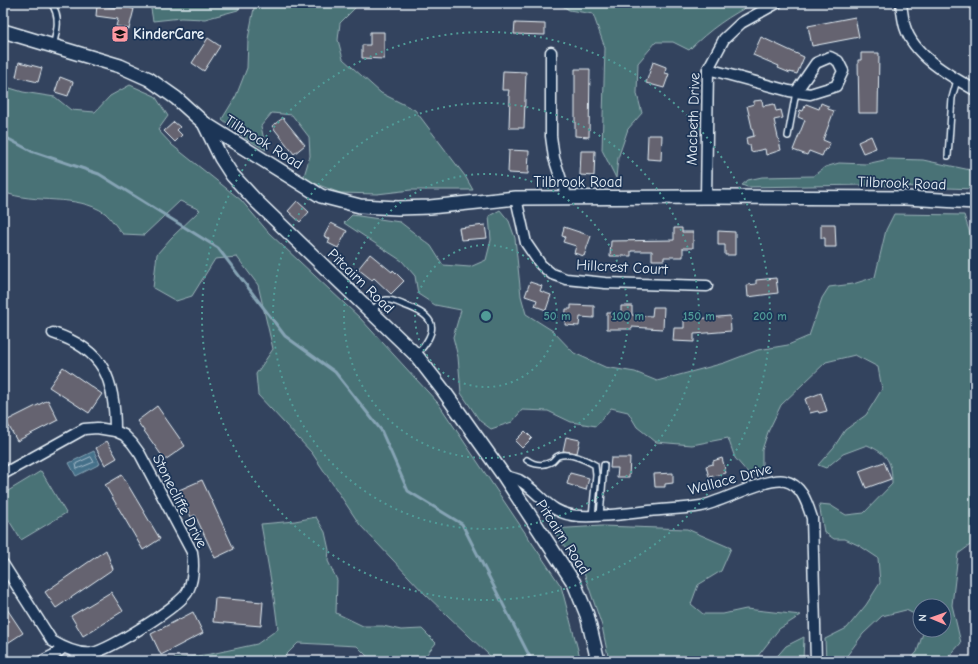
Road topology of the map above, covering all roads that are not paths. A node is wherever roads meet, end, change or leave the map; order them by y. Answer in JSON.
{"nodes":[{"id":1,"x":51,"y":3,"type":"edge"},
{"id":2,"x":777,"y":3,"type":"edge"},
{"id":3,"x":901,"y":3,"type":"edge"},
{"id":4,"x":3,"y":31,"type":"edge"},
{"id":5,"x":53,"y":46,"type":"junction"},
{"id":6,"x":552,"y":52,"type":"dead end"},
{"id":7,"x":708,"y":70,"type":"junction"},
{"id":8,"x":957,"y":80,"type":"junction"},
{"id":9,"x":975,"y":90,"type":"edge"},
{"id":10,"x":796,"y":92,"type":"junction"},
{"id":11,"x":204,"y":123,"type":"junction"},
{"id":12,"x":788,"y":136,"type":"dead end"},
{"id":13,"x":948,"y":156,"type":"dead end"},
{"id":14,"x":706,"y":197,"type":"junction"},
{"id":15,"x":516,"y":198,"type":"junction"},
{"id":16,"x":567,"y":198,"type":"junction"},
{"id":17,"x":975,"y":202,"type":"edge"},
{"id":18,"x":707,"y":286,"type":"dead end"},
{"id":19,"x":370,"y":312,"type":"junction"},
{"id":20,"x":53,"y":333,"type":"dead end"},
{"id":21,"x":416,"y":355,"type":"junction"},
{"id":22,"x":115,"y":431,"type":"junction"},
{"id":23,"x":527,"y":460,"type":"dead end"},
{"id":24,"x":604,"y":465,"type":"dead end"},
{"id":25,"x":3,"y":474,"type":"edge"},
{"id":26,"x":504,"y":476,"type":"junction"},
{"id":27,"x":596,"y":516,"type":"junction"},
{"id":28,"x":3,"y":564,"type":"edge"},
{"id":29,"x":63,"y":648,"type":"junction"},
{"id":30,"x":42,"y":661,"type":"edge"},
{"id":31,"x":598,"y":661,"type":"edge"},
{"id":32,"x":816,"y":661,"type":"edge"}],
"edges":[{"from":1,"to":5,"type":"lane"},
{"from":2,"to":7,"type":"street","name":"Macbeth Drive"},
{"from":3,"to":8,"type":"street"},
{"from":4,"to":5,"type":"street","name":"Pitcairn Road"},
{"from":5,"to":11,"type":"street","name":"Pitcairn Road"},
{"from":6,"to":16,"type":"street"},
{"from":7,"to":10,"type":"street"},
{"from":7,"to":14,"type":"street","name":"Macbeth Drive"},
{"from":8,"to":9,"type":"street"},
{"from":8,"to":13,"type":"lane"},
{"from":10,"to":10,"type":"street"},
{"from":10,"to":12,"type":"lane"},
{"from":11,"to":15,"type":"street","name":"Tilbrook Road"},
{"from":11,"to":19,"type":"street","name":"Pitcairn Road"},
{"from":14,"to":16,"type":"street","name":"Tilbrook Road"},
{"from":14,"to":17,"type":"street","name":"Tilbrook Road"},
{"from":15,"to":16,"type":"street","name":"Tilbrook Road"},
{"from":15,"to":18,"type":"street","name":"Hillcrest Court"},
{"from":19,"to":21,"type":"street","name":"Pitcairn Road"},
{"from":19,"to":21,"type":"lane"},
{"from":20,"to":22,"type":"street"},
{"from":21,"to":26,"type":"street","name":"Pitcairn Road"},
{"from":22,"to":25,"type":"street","name":"Stonecliffe Drive"},
{"from":22,"to":29,"type":"street","name":"Stonecliffe Drive"},
{"from":23,"to":27,"type":"lane"},
{"from":24,"to":27,"type":"lane"},
{"from":26,"to":27,"type":"street","name":"Wallace Drive"},
{"from":26,"to":31,"type":"street","name":"Pitcairn Road"},
{"from":27,"to":32,"type":"street","name":"Wallace Drive"},
{"from":28,"to":29,"type":"street","name":"Stonecliffe Drive"},
{"from":29,"to":30,"type":"street"}]}
